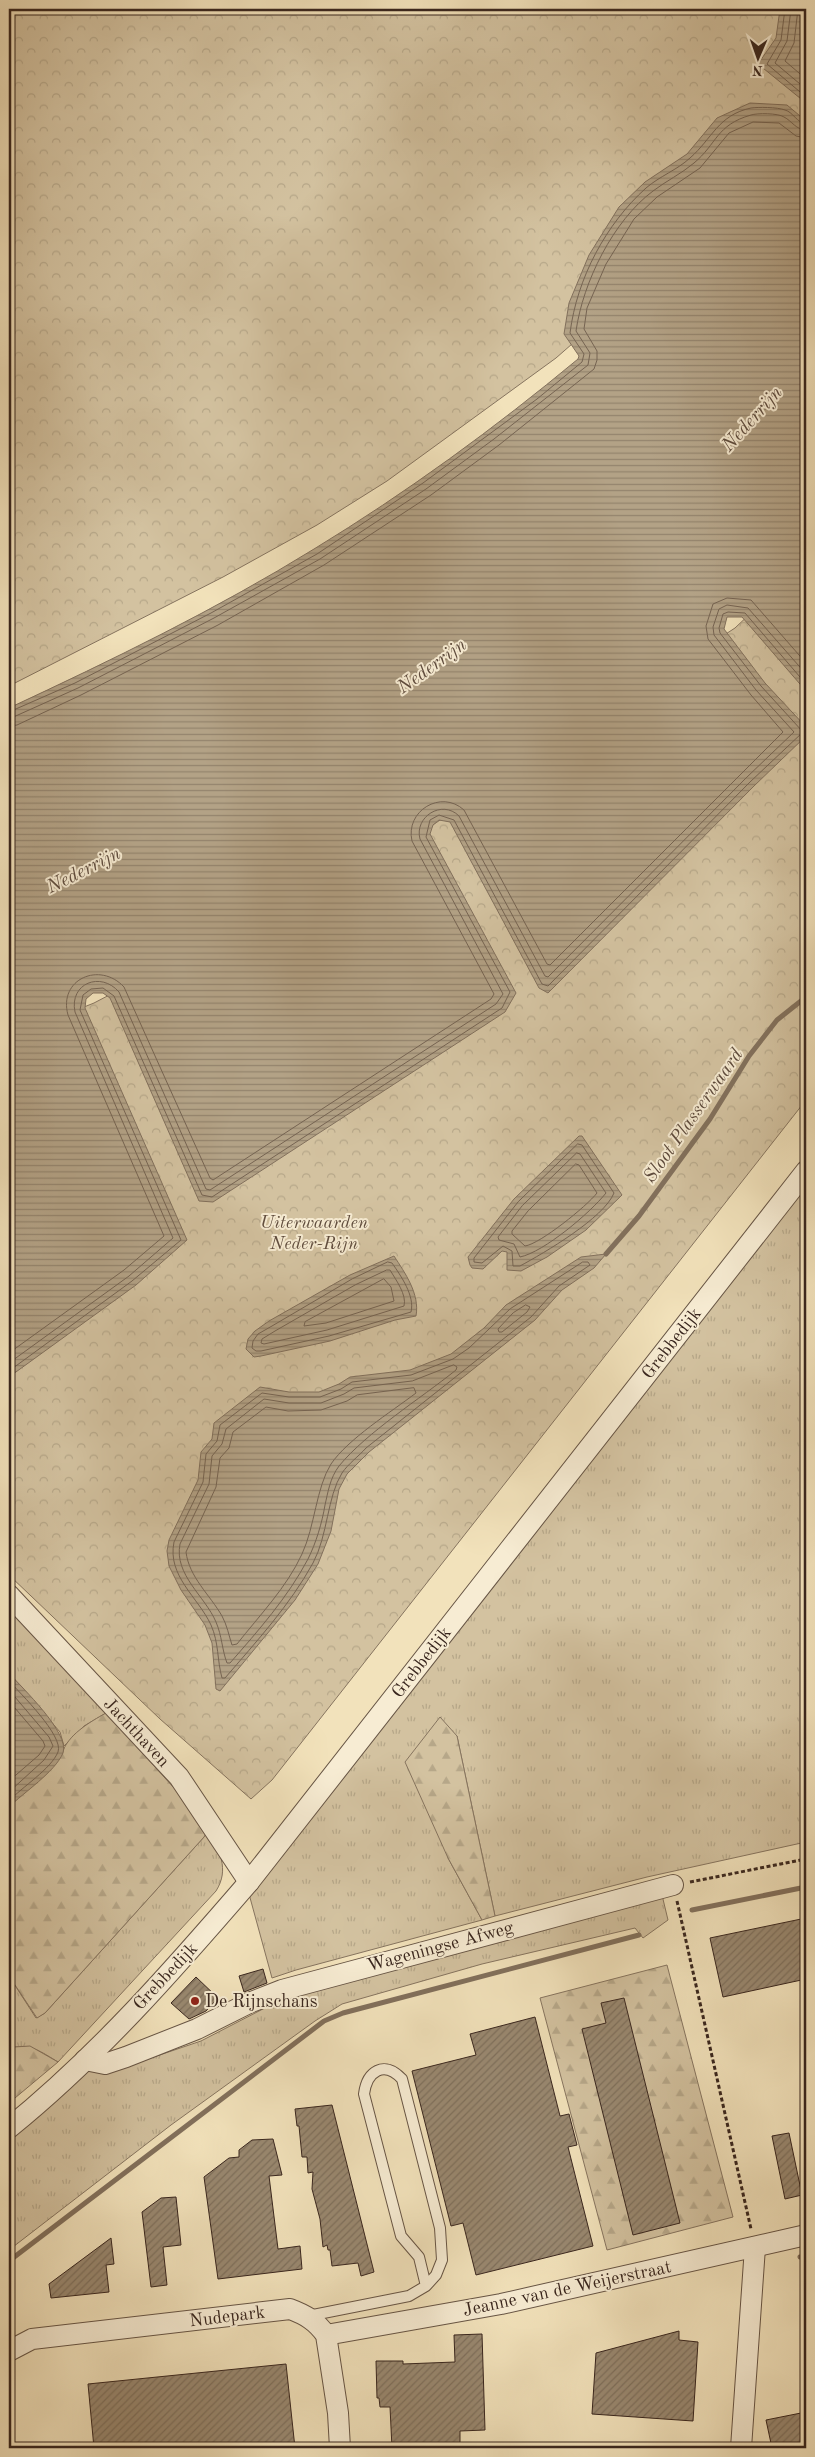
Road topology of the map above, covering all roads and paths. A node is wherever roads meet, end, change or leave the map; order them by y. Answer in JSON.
{"nodes":[{"id":1,"x":806,"y":1171,"type":"edge"},
{"id":2,"x":9,"y":1595,"type":"edge"},
{"id":3,"x":806,"y":1859,"type":"edge"},
{"id":4,"x":249,"y":1882,"type":"junction"},
{"id":5,"x":673,"y":1885,"type":"junction"},
{"id":6,"x":85,"y":2060,"type":"junction"},
{"id":7,"x":9,"y":2128,"type":"edge"},
{"id":8,"x":806,"y":2235,"type":"edge"},
{"id":9,"x":755,"y":2247,"type":"junction"},
{"id":10,"x":426,"y":2286,"type":"junction"},
{"id":11,"x":307,"y":2316,"type":"junction"},
{"id":12,"x":326,"y":2335,"type":"junction"},
{"id":13,"x":9,"y":2350,"type":"edge"},
{"id":14,"x":340,"y":2448,"type":"edge"},
{"id":15,"x":741,"y":2448,"type":"edge"}],
"edges":[{"from":1,"to":4,"type":"street","name":"Grebbedijk"},
{"from":2,"to":4,"type":"street","name":"Jachthaven"},
{"from":3,"to":5,"type":"path"},
{"from":4,"to":6,"type":"street","name":"Grebbedijk"},
{"from":5,"to":6,"type":"street","name":"Wageningse Afweg"},
{"from":5,"to":9,"type":"path"},
{"from":6,"to":7,"type":"street","name":"Grebbedijk"},
{"from":8,"to":9,"type":"street","name":"Jeanne van de Weijerstraat"},
{"from":9,"to":12,"type":"street","name":"Jeanne van de Weijerstraat"},
{"from":9,"to":15,"type":"street"},
{"from":10,"to":10,"type":"lane"},
{"from":10,"to":11,"type":"lane"},
{"from":11,"to":12,"type":"street","name":"Nudepark"},
{"from":11,"to":13,"type":"street","name":"Nudepark"},
{"from":12,"to":14,"type":"street"}]}
